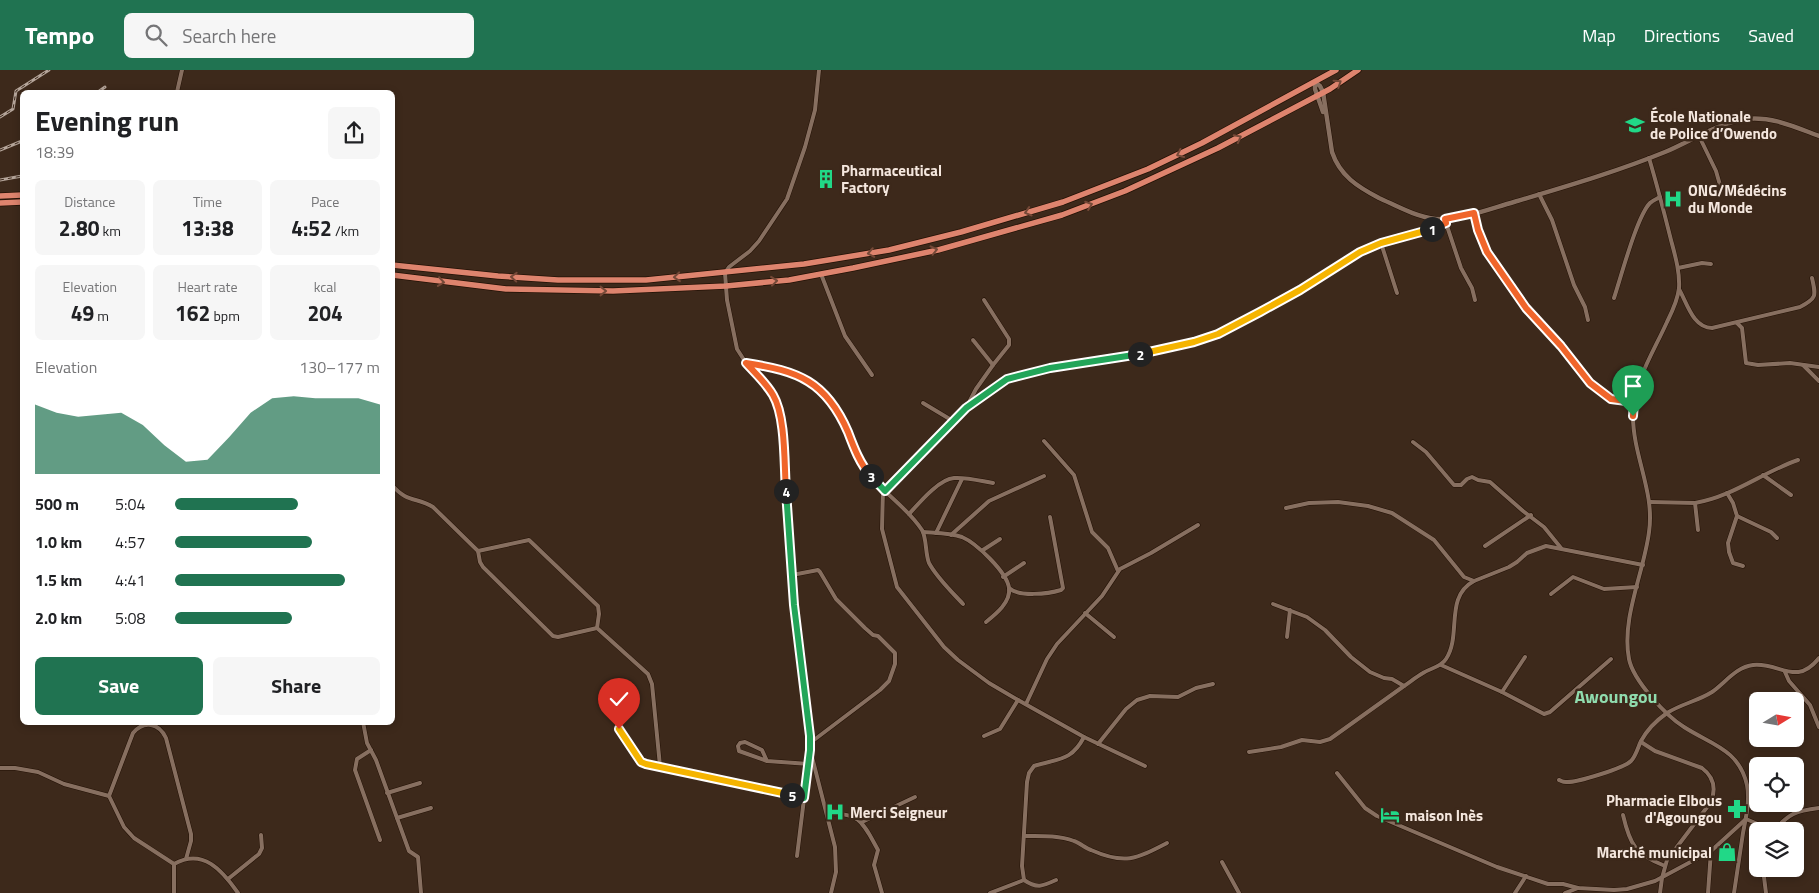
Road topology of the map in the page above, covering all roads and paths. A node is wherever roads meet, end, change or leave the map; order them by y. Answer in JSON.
{"nodes":[{"id":1,"x":182,"y":70,"type":"edge"},
{"id":2,"x":820,"y":70,"type":"edge"},
{"id":3,"x":1336,"y":70,"type":"edge"},
{"id":4,"x":1358,"y":70,"type":"edge"},
{"id":5,"x":1316,"y":82,"type":"junction"},
{"id":6,"x":177,"y":90,"type":"edge"},
{"id":7,"x":1320,"y":94,"type":"junction"},
{"id":8,"x":1699,"y":136,"type":"junction"},
{"id":9,"x":1819,"y":136,"type":"edge"},
{"id":10,"x":1649,"y":158,"type":"junction"},
{"id":11,"x":1722,"y":192,"type":"dead end"},
{"id":12,"x":1539,"y":194,"type":"junction"},
{"id":13,"x":20,"y":195,"type":"edge"},
{"id":14,"x":0,"y":196,"type":"edge"},
{"id":15,"x":1660,"y":197,"type":"junction"},
{"id":16,"x":20,"y":202,"type":"edge"},
{"id":17,"x":0,"y":203,"type":"edge"},
{"id":18,"x":1474,"y":213,"type":"junction"},
{"id":19,"x":1445,"y":221,"type":"junction"},
{"id":20,"x":1381,"y":243,"type":"junction"},
{"id":21,"x":1711,"y":264,"type":"dead end"},
{"id":22,"x":395,"y":265,"type":"edge"},
{"id":23,"x":1678,"y":268,"type":"junction"},
{"id":24,"x":725,"y":273,"type":"junction"},
{"id":25,"x":821,"y":274,"type":"junction"},
{"id":26,"x":395,"y":275,"type":"edge"},
{"id":27,"x":1812,"y":278,"type":"dead end"},
{"id":28,"x":726,"y":286,"type":"junction"},
{"id":29,"x":1679,"y":289,"type":"junction"},
{"id":30,"x":1397,"y":293,"type":"dead end"},
{"id":31,"x":1614,"y":298,"type":"dead end"},
{"id":32,"x":984,"y":300,"type":"dead end"},
{"id":33,"x":1475,"y":300,"type":"dead end"},
{"id":34,"x":1588,"y":320,"type":"dead end"},
{"id":35,"x":1736,"y":323,"type":"junction"},
{"id":36,"x":973,"y":340,"type":"dead end"},
{"id":37,"x":746,"y":363,"type":"junction"},
{"id":38,"x":993,"y":364,"type":"junction"},
{"id":39,"x":1803,"y":366,"type":"junction"},
{"id":40,"x":1819,"y":368,"type":"edge"},
{"id":41,"x":872,"y":375,"type":"dead end"},
{"id":42,"x":1819,"y":381,"type":"edge"},
{"id":43,"x":1634,"y":402,"type":"junction"},
{"id":44,"x":923,"y":404,"type":"dead end"},
{"id":45,"x":966,"y":408,"type":"junction"},
{"id":46,"x":953,"y":421,"type":"junction"},
{"id":47,"x":1044,"y":441,"type":"dead end"},
{"id":48,"x":1413,"y":442,"type":"dead end"},
{"id":49,"x":1798,"y":460,"type":"dead end"},
{"id":50,"x":1763,"y":475,"type":"junction"},
{"id":51,"x":1044,"y":476,"type":"dead end"},
{"id":52,"x":962,"y":478,"type":"junction"},
{"id":53,"x":993,"y":483,"type":"dead end"},
{"id":54,"x":395,"y":488,"type":"edge"},
{"id":55,"x":884,"y":490,"type":"junction"},
{"id":56,"x":1727,"y":493,"type":"junction"},
{"id":57,"x":1791,"y":495,"type":"dead end"},
{"id":58,"x":1650,"y":502,"type":"junction"},
{"id":59,"x":1695,"y":503,"type":"junction"},
{"id":60,"x":1286,"y":508,"type":"dead end"},
{"id":61,"x":909,"y":514,"type":"junction"},
{"id":62,"x":1531,"y":515,"type":"junction"},
{"id":63,"x":1737,"y":516,"type":"junction"},
{"id":64,"x":1050,"y":517,"type":"dead end"},
{"id":65,"x":1198,"y":525,"type":"dead end"},
{"id":66,"x":1698,"y":530,"type":"dead end"},
{"id":67,"x":923,"y":532,"type":"junction"},
{"id":68,"x":936,"y":533,"type":"junction"},
{"id":69,"x":951,"y":534,"type":"junction"},
{"id":70,"x":1776,"y":538,"type":"dead end"},
{"id":71,"x":1000,"y":539,"type":"dead end"},
{"id":72,"x":1485,"y":546,"type":"dead end"},
{"id":73,"x":1561,"y":548,"type":"junction"},
{"id":74,"x":983,"y":550,"type":"junction"},
{"id":75,"x":478,"y":551,"type":"junction"},
{"id":76,"x":1024,"y":563,"type":"dead end"},
{"id":77,"x":1643,"y":565,"type":"junction"},
{"id":78,"x":1743,"y":566,"type":"dead end"},
{"id":79,"x":1118,"y":571,"type":"junction"},
{"id":80,"x":792,"y":575,"type":"junction"},
{"id":81,"x":1003,"y":577,"type":"junction"},
{"id":82,"x":1474,"y":581,"type":"junction"},
{"id":83,"x":1637,"y":587,"type":"junction"},
{"id":84,"x":1009,"y":588,"type":"junction"},
{"id":85,"x":1551,"y":594,"type":"dead end"},
{"id":86,"x":964,"y":604,"type":"dead end"},
{"id":87,"x":1273,"y":604,"type":"dead end"},
{"id":88,"x":1290,"y":610,"type":"junction"},
{"id":89,"x":1085,"y":613,"type":"junction"},
{"id":90,"x":986,"y":622,"type":"dead end"},
{"id":91,"x":597,"y":628,"type":"junction"},
{"id":92,"x":1114,"y":637,"type":"dead end"},
{"id":93,"x":1287,"y":637,"type":"dead end"},
{"id":94,"x":1525,"y":657,"type":"dead end"},
{"id":95,"x":1612,"y":659,"type":"dead end"},
{"id":96,"x":1818,"y":660,"type":"edge"},
{"id":97,"x":1441,"y":665,"type":"junction"},
{"id":98,"x":1785,"y":672,"type":"junction"},
{"id":99,"x":1213,"y":684,"type":"dead end"},
{"id":100,"x":1404,"y":686,"type":"junction"},
{"id":101,"x":1502,"y":692,"type":"junction"},
{"id":102,"x":1018,"y":700,"type":"junction"},
{"id":103,"x":1026,"y":704,"type":"junction"},
{"id":104,"x":613,"y":710,"type":"dead end"},
{"id":105,"x":1667,"y":713,"type":"junction"},
{"id":106,"x":142,"y":725,"type":"edge"},
{"id":107,"x":150,"y":725,"type":"edge"},
{"id":108,"x":363,"y":725,"type":"edge"},
{"id":109,"x":1819,"y":727,"type":"edge"},
{"id":110,"x":984,"y":736,"type":"dead end"},
{"id":111,"x":1084,"y":737,"type":"junction"},
{"id":112,"x":810,"y":742,"type":"junction"},
{"id":113,"x":1640,"y":742,"type":"junction"},
{"id":114,"x":1098,"y":744,"type":"junction"},
{"id":115,"x":371,"y":750,"type":"junction"},
{"id":116,"x":810,"y":750,"type":"junction"},
{"id":117,"x":1250,"y":752,"type":"dead end"},
{"id":118,"x":766,"y":760,"type":"junction"},
{"id":119,"x":809,"y":764,"type":"junction"},
{"id":120,"x":660,"y":766,"type":"junction"},
{"id":121,"x":1145,"y":766,"type":"dead end"},
{"id":122,"x":0,"y":768,"type":"edge"},
{"id":123,"x":1337,"y":773,"type":"dead end"},
{"id":124,"x":1559,"y":780,"type":"dead end"},
{"id":125,"x":420,"y":783,"type":"dead end"},
{"id":126,"x":387,"y":794,"type":"junction"},
{"id":127,"x":109,"y":796,"type":"junction"},
{"id":128,"x":916,"y":797,"type":"dead end"},
{"id":129,"x":804,"y":798,"type":"junction"},
{"id":130,"x":431,"y":808,"type":"dead end"},
{"id":131,"x":1819,"y":808,"type":"edge"},
{"id":132,"x":828,"y":814,"type":"junction"},
{"id":133,"x":1623,"y":815,"type":"dead end"},
{"id":134,"x":397,"y":818,"type":"junction"},
{"id":135,"x":1746,"y":819,"type":"junction"},
{"id":136,"x":862,"y":822,"type":"junction"},
{"id":137,"x":1753,"y":822,"type":"edge"},
{"id":138,"x":1782,"y":822,"type":"edge"},
{"id":139,"x":261,"y":835,"type":"dead end"},
{"id":140,"x":1024,"y":836,"type":"junction"},
{"id":141,"x":380,"y":840,"type":"dead end"},
{"id":142,"x":1167,"y":843,"type":"dead end"},
{"id":143,"x":1711,"y":851,"type":"junction"},
{"id":144,"x":797,"y":856,"type":"dead end"},
{"id":145,"x":186,"y":859,"type":"junction"},
{"id":146,"x":1222,"y":862,"type":"dead end"},
{"id":147,"x":174,"y":864,"type":"junction"},
{"id":148,"x":1665,"y":866,"type":"junction"},
{"id":149,"x":1526,"y":876,"type":"junction"},
{"id":150,"x":1764,"y":877,"type":"edge"},
{"id":151,"x":1662,"y":878,"type":"junction"},
{"id":152,"x":228,"y":879,"type":"junction"},
{"id":153,"x":1024,"y":880,"type":"junction"},
{"id":154,"x":1056,"y":880,"type":"dead end"},
{"id":155,"x":1578,"y":888,"type":"junction"},
{"id":156,"x":174,"y":893,"type":"edge"},
{"id":157,"x":238,"y":893,"type":"edge"},
{"id":158,"x":421,"y":893,"type":"edge"},
{"id":159,"x":831,"y":893,"type":"edge"},
{"id":160,"x":882,"y":893,"type":"edge"},
{"id":161,"x":990,"y":893,"type":"edge"},
{"id":162,"x":1239,"y":893,"type":"edge"},
{"id":163,"x":1515,"y":893,"type":"edge"},
{"id":164,"x":1564,"y":893,"type":"edge"},
{"id":165,"x":1660,"y":893,"type":"edge"},
{"id":166,"x":1708,"y":893,"type":"edge"},
{"id":167,"x":1734,"y":893,"type":"edge"},
{"id":168,"x":1766,"y":893,"type":"edge"}],
"edges":[{"from":1,"to":6,"type":"street"},
{"from":2,"to":24,"type":"street"},
{"from":3,"to":5,"type":"highway"},
{"from":7,"to":4,"type":"highway","one_way":true},
{"from":5,"to":7,"type":"street"},
{"from":5,"to":24,"type":"highway","one_way":true},
{"from":7,"to":19,"type":"street"},
{"from":25,"to":7,"type":"highway","one_way":true},
{"from":8,"to":9,"type":"street"},
{"from":8,"to":10,"type":"street"},
{"from":8,"to":11,"type":"street"},
{"from":10,"to":12,"type":"street"},
{"from":10,"to":15,"type":"street"},
{"from":12,"to":18,"type":"street"},
{"from":12,"to":34,"type":"street"},
{"from":13,"to":14,"type":"highway"},
{"from":15,"to":23,"type":"street"},
{"from":15,"to":31,"type":"street"},
{"from":16,"to":17,"type":"highway"},
{"from":18,"to":19,"type":"street"},
{"from":18,"to":43,"type":"street"},
{"from":19,"to":20,"type":"street"},
{"from":19,"to":33,"type":"street"},
{"from":20,"to":30,"type":"street"},
{"from":20,"to":45,"type":"street"},
{"from":21,"to":23,"type":"street"},
{"from":24,"to":22,"type":"highway","one_way":true},
{"from":23,"to":29,"type":"street"},
{"from":24,"to":28,"type":"street"},
{"from":28,"to":25,"type":"highway","one_way":true},
{"from":25,"to":41,"type":"street"},
{"from":26,"to":28,"type":"highway","one_way":true},
{"from":27,"to":35,"type":"street"},
{"from":28,"to":37,"type":"street"},
{"from":29,"to":35,"type":"street"},
{"from":29,"to":43,"type":"street"},
{"from":32,"to":38,"type":"street"},
{"from":35,"to":39,"type":"street"},
{"from":36,"to":38,"type":"street"},
{"from":37,"to":55,"type":"street"},
{"from":37,"to":80,"type":"street"},
{"from":38,"to":45,"type":"street"},
{"from":39,"to":40,"type":"street"},
{"from":39,"to":42,"type":"street"},
{"from":43,"to":58,"type":"street"},
{"from":44,"to":46,"type":"street"},
{"from":45,"to":46,"type":"street"},
{"from":46,"to":55,"type":"street"},
{"from":47,"to":79,"type":"street"},
{"from":48,"to":62,"type":"street"},
{"from":49,"to":50,"type":"street"},
{"from":50,"to":56,"type":"street"},
{"from":50,"to":57,"type":"street"},
{"from":51,"to":69,"type":"street"},
{"from":52,"to":53,"type":"street"},
{"from":52,"to":61,"type":"street"},
{"from":52,"to":68,"type":"street"},
{"from":54,"to":75,"type":"street"},
{"from":55,"to":61,"type":"street"},
{"from":55,"to":102,"type":"street"},
{"from":56,"to":59,"type":"street"},
{"from":56,"to":63,"type":"street"},
{"from":58,"to":59,"type":"street"},
{"from":58,"to":77,"type":"street"},
{"from":59,"to":66,"type":"street"},
{"from":60,"to":82,"type":"street"},
{"from":61,"to":67,"type":"street"},
{"from":62,"to":72,"type":"street"},
{"from":62,"to":73,"type":"street"},
{"from":63,"to":70,"type":"street"},
{"from":63,"to":78,"type":"street"},
{"from":64,"to":84,"type":"street"},
{"from":65,"to":79,"type":"street"},
{"from":67,"to":68,"type":"street"},
{"from":67,"to":86,"type":"street"},
{"from":68,"to":69,"type":"street"},
{"from":69,"to":74,"type":"street"},
{"from":71,"to":74,"type":"street"},
{"from":73,"to":77,"type":"street"},
{"from":73,"to":82,"type":"street"},
{"from":74,"to":81,"type":"street"},
{"from":75,"to":91,"type":"street"},
{"from":75,"to":91,"type":"street"},
{"from":76,"to":81,"type":"street"},
{"from":77,"to":83,"type":"street"},
{"from":79,"to":89,"type":"street"},
{"from":80,"to":112,"type":"street"},
{"from":80,"to":112,"type":"street"},
{"from":81,"to":84,"type":"street"},
{"from":82,"to":97,"type":"street"},
{"from":83,"to":85,"type":"street"},
{"from":83,"to":105,"type":"street"},
{"from":84,"to":90,"type":"street"},
{"from":87,"to":88,"type":"street"},
{"from":88,"to":93,"type":"street"},
{"from":88,"to":100,"type":"street"},
{"from":89,"to":92,"type":"street"},
{"from":89,"to":103,"type":"street"},
{"from":91,"to":120,"type":"street"},
{"from":94,"to":101,"type":"street"},
{"from":95,"to":101,"type":"street"},
{"from":96,"to":98,"type":"street"},
{"from":97,"to":100,"type":"street"},
{"from":97,"to":101,"type":"street"},
{"from":98,"to":105,"type":"street"},
{"from":98,"to":109,"type":"street"},
{"from":99,"to":114,"type":"street"},
{"from":100,"to":117,"type":"street"},
{"from":102,"to":103,"type":"street"},
{"from":102,"to":110,"type":"street"},
{"from":103,"to":111,"type":"street"},
{"from":104,"to":120,"type":"street"},
{"from":105,"to":113,"type":"street"},
{"from":105,"to":135,"type":"street"},
{"from":106,"to":127,"type":"street"},
{"from":107,"to":145,"type":"street"},
{"from":108,"to":115,"type":"street"},
{"from":111,"to":114,"type":"street"},
{"from":111,"to":140,"type":"street"},
{"from":112,"to":116,"type":"street"},
{"from":113,"to":124,"type":"street"},
{"from":113,"to":148,"type":"street"},
{"from":114,"to":121,"type":"street"},
{"from":115,"to":126,"type":"street"},
{"from":115,"to":141,"type":"street"},
{"from":116,"to":119,"type":"street"},
{"from":116,"to":132,"type":"street"},
{"from":118,"to":118,"type":"street"},
{"from":118,"to":119,"type":"street"},
{"from":119,"to":129,"type":"street"},
{"from":120,"to":129,"type":"street"},
{"from":122,"to":127,"type":"street"},
{"from":123,"to":149,"type":"street"},
{"from":125,"to":126,"type":"street"},
{"from":126,"to":134,"type":"street"},
{"from":127,"to":147,"type":"street"},
{"from":128,"to":136,"type":"street"},
{"from":129,"to":144,"type":"street"},
{"from":130,"to":134,"type":"street"},
{"from":131,"to":138,"type":"street"},
{"from":132,"to":136,"type":"street"},
{"from":132,"to":159,"type":"street"},
{"from":133,"to":148,"type":"street"},
{"from":134,"to":158,"type":"street"},
{"from":135,"to":137,"type":"street"},
{"from":135,"to":143,"type":"street"},
{"from":135,"to":167,"type":"street"},
{"from":136,"to":160,"type":"street"},
{"from":139,"to":152,"type":"street"},
{"from":140,"to":142,"type":"street"},
{"from":140,"to":153,"type":"street"},
{"from":143,"to":151,"type":"street"},
{"from":143,"to":166,"type":"street"},
{"from":145,"to":147,"type":"street"},
{"from":145,"to":152,"type":"street"},
{"from":146,"to":162,"type":"street"},
{"from":147,"to":156,"type":"street"},
{"from":148,"to":151,"type":"street"},
{"from":149,"to":155,"type":"street"},
{"from":149,"to":163,"type":"street"},
{"from":150,"to":168,"type":"street"},
{"from":151,"to":155,"type":"street"},
{"from":151,"to":165,"type":"street"},
{"from":152,"to":157,"type":"street"},
{"from":153,"to":154,"type":"street"},
{"from":153,"to":161,"type":"street"},
{"from":155,"to":164,"type":"street"}]}
